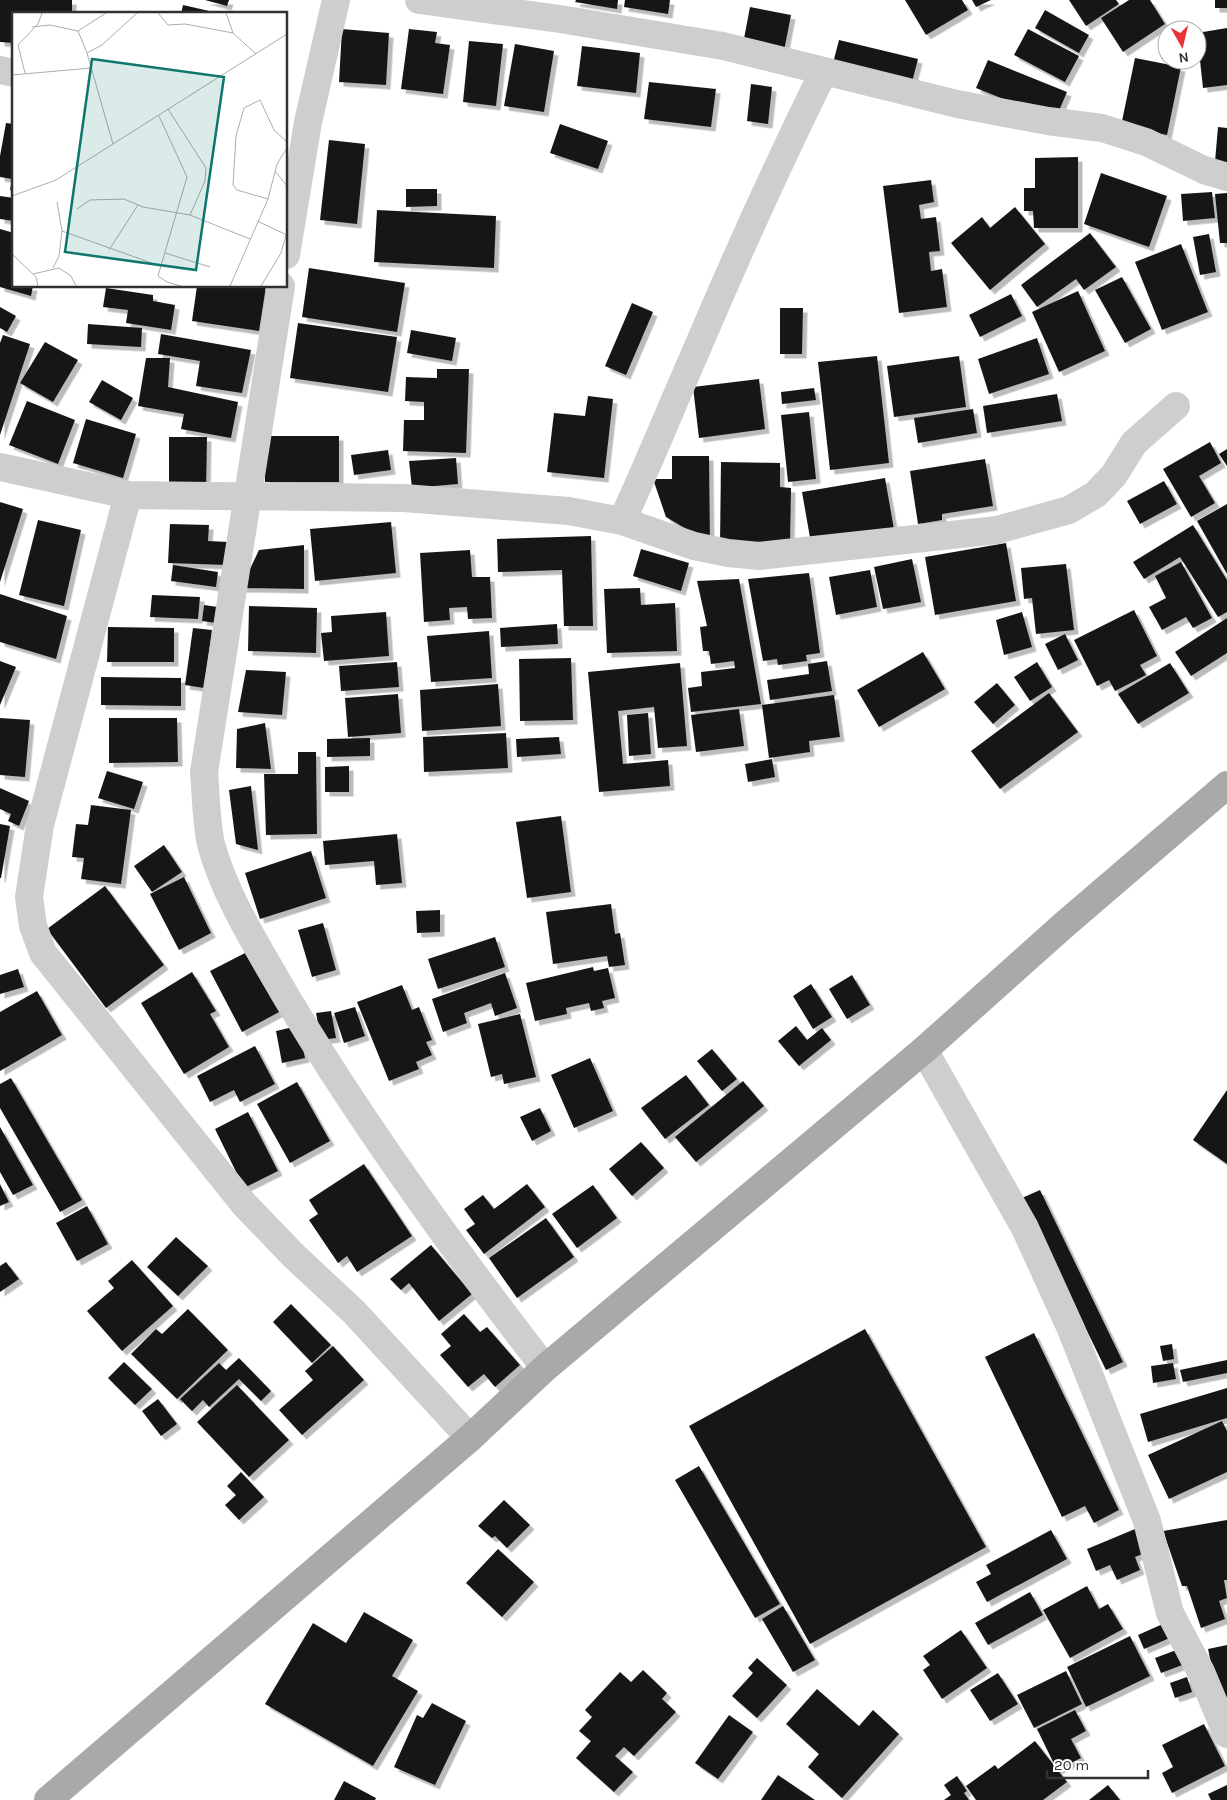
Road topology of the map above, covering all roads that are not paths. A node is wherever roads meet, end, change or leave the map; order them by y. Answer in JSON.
{"nodes":[{"id":1,"x":336,"y":0,"type":"edge"},
{"id":2,"x":419,"y":0,"type":"edge"},
{"id":3,"x":823,"y":73,"type":"junction"},
{"id":4,"x":297,"y":120,"type":"edge"},
{"id":5,"x":1227,"y":177,"type":"edge"},
{"id":6,"x":288,"y":230,"type":"edge"},
{"id":7,"x":281,"y":288,"type":"edge"},
{"id":8,"x":1176,"y":406,"type":"dead end"},
{"id":9,"x":0,"y":467,"type":"edge"},
{"id":10,"x":128,"y":495,"type":"junction"},
{"id":11,"x":246,"y":497,"type":"junction"},
{"id":12,"x":622,"y":521,"type":"junction"},
{"id":13,"x":1227,"y":785,"type":"edge"},
{"id":14,"x":924,"y":1050,"type":"junction"},
{"id":15,"x":545,"y":1368,"type":"junction"},
{"id":16,"x":470,"y":1438,"type":"junction"},
{"id":17,"x":1225,"y":1724,"type":"edge"},
{"id":18,"x":48,"y":1800,"type":"edge"}],
"edges":[{"from":1,"to":4,"type":"street"},
{"from":2,"to":3,"type":"street"},
{"from":3,"to":5,"type":"street"},
{"from":3,"to":12,"type":"street"},
{"from":4,"to":6,"type":"street"},
{"from":7,"to":11,"type":"street"},
{"from":8,"to":12,"type":"street"},
{"from":9,"to":10,"type":"street"},
{"from":10,"to":11,"type":"street"},
{"from":10,"to":16,"type":"street"},
{"from":11,"to":12,"type":"street"},
{"from":11,"to":15,"type":"street"},
{"from":13,"to":14,"type":"main road"},
{"from":14,"to":15,"type":"main road"},
{"from":14,"to":17,"type":"street"},
{"from":15,"to":16,"type":"main road"},
{"from":16,"to":18,"type":"main road"}]}
